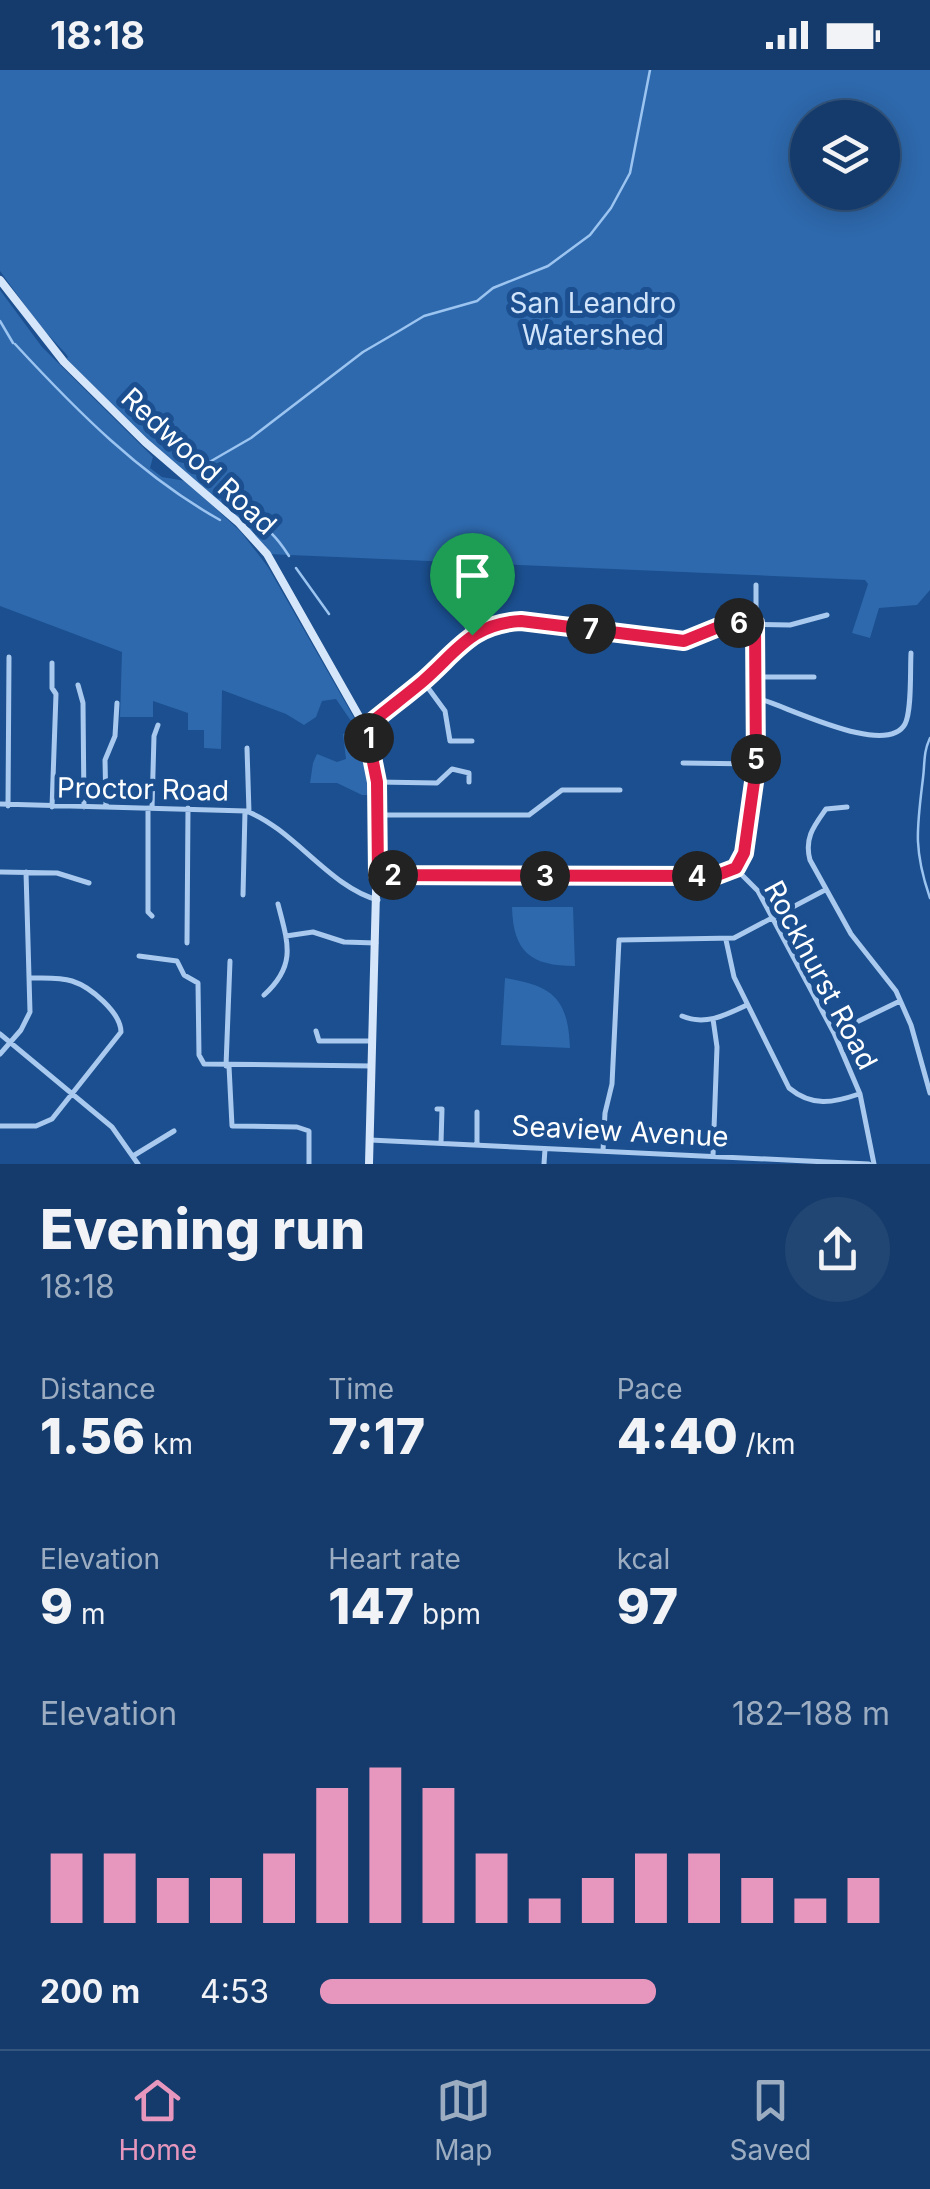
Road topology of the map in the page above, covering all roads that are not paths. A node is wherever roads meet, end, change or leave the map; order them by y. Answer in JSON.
{"nodes":[{"id":1,"x":0,"y":280,"type":"edge"},
{"id":2,"x":756,"y":585,"type":"dead end"},
{"id":3,"x":453,"y":598,"type":"dead end"},
{"id":4,"x":827,"y":615,"type":"dead end"},
{"id":5,"x":755,"y":623,"type":"junction"},
{"id":6,"x":472,"y":635,"type":"junction"},
{"id":7,"x":911,"y":653,"type":"dead end"},
{"id":8,"x":9,"y":657,"type":"dead end"},
{"id":9,"x":52,"y":663,"type":"dead end"},
{"id":10,"x":756,"y":677,"type":"junction"},
{"id":11,"x":814,"y":677,"type":"dead end"},
{"id":12,"x":423,"y":681,"type":"junction"},
{"id":13,"x":78,"y":686,"type":"dead end"},
{"id":14,"x":756,"y":698,"type":"junction"},
{"id":15,"x":117,"y":703,"type":"dead end"},
{"id":16,"x":158,"y":725,"type":"dead end"},
{"id":17,"x":366,"y":727,"type":"junction"},
{"id":18,"x":440,"y":741,"type":"dead end"},
{"id":19,"x":450,"y":741,"type":"junction"},
{"id":20,"x":472,"y":741,"type":"dead end"},
{"id":21,"x":247,"y":748,"type":"dead end"},
{"id":22,"x":683,"y":763,"type":"dead end"},
{"id":23,"x":756,"y":764,"type":"junction"},
{"id":24,"x":377,"y":782,"type":"junction"},
{"id":25,"x":469,"y":782,"type":"dead end"},
{"id":26,"x":620,"y":790,"type":"dead end"},
{"id":27,"x":0,"y":804,"type":"edge"},
{"id":28,"x":8,"y":806,"type":"junction"},
{"id":29,"x":52,"y":807,"type":"junction"},
{"id":30,"x":84,"y":807,"type":"junction"},
{"id":31,"x":847,"y":807,"type":"dead end"},
{"id":32,"x":106,"y":808,"type":"junction"},
{"id":33,"x":150,"y":808,"type":"junction"},
{"id":34,"x":188,"y":808,"type":"junction"},
{"id":35,"x":247,"y":811,"type":"junction"},
{"id":36,"x":378,"y":815,"type":"junction"},
{"id":37,"x":736,"y":868,"type":"junction"},
{"id":38,"x":0,"y":872,"type":"edge"},
{"id":39,"x":26,"y":872,"type":"junction"},
{"id":40,"x":378,"y":875,"type":"junction"},
{"id":41,"x":90,"y":883,"type":"dead end"},
{"id":42,"x":825,"y":890,"type":"junction"},
{"id":43,"x":243,"y":895,"type":"dead end"},
{"id":44,"x":378,"y":900,"type":"junction"},
{"id":45,"x":278,"y":904,"type":"dead end"},
{"id":46,"x":152,"y":916,"type":"dead end"},
{"id":47,"x":773,"y":919,"type":"junction"},
{"id":48,"x":286,"y":936,"type":"junction"},
{"id":49,"x":726,"y":940,"type":"junction"},
{"id":50,"x":187,"y":943,"type":"dead end"},
{"id":51,"x":376,"y":944,"type":"junction"},
{"id":52,"x":139,"y":956,"type":"dead end"},
{"id":53,"x":230,"y":962,"type":"dead end"},
{"id":54,"x":31,"y":978,"type":"junction"},
{"id":55,"x":264,"y":996,"type":"dead end"},
{"id":56,"x":900,"y":1002,"type":"junction"},
{"id":57,"x":747,"y":1006,"type":"junction"},
{"id":58,"x":682,"y":1016,"type":"dead end"},
{"id":59,"x":714,"y":1020,"type":"junction"},
{"id":60,"x":316,"y":1032,"type":"dead end"},
{"id":61,"x":0,"y":1034,"type":"edge"},
{"id":62,"x":834,"y":1034,"type":"junction"},
{"id":63,"x":10,"y":1042,"type":"junction"},
{"id":64,"x":373,"y":1042,"type":"junction"},
{"id":65,"x":0,"y":1054,"type":"edge"},
{"id":66,"x":228,"y":1066,"type":"junction"},
{"id":67,"x":372,"y":1066,"type":"junction"},
{"id":68,"x":72,"y":1093,"type":"junction"},
{"id":69,"x":930,"y":1093,"type":"edge"},
{"id":70,"x":860,"y":1094,"type":"junction"},
{"id":71,"x":437,"y":1109,"type":"dead end"},
{"id":72,"x":478,"y":1112,"type":"dead end"},
{"id":73,"x":0,"y":1126,"type":"edge"},
{"id":74,"x":174,"y":1130,"type":"dead end"},
{"id":75,"x":370,"y":1140,"type":"junction"},
{"id":76,"x":441,"y":1143,"type":"junction"},
{"id":77,"x":477,"y":1145,"type":"junction"},
{"id":78,"x":544,"y":1149,"type":"junction"},
{"id":79,"x":603,"y":1151,"type":"junction"},
{"id":80,"x":133,"y":1156,"type":"junction"},
{"id":81,"x":713,"y":1156,"type":"junction"},
{"id":82,"x":722,"y":1160,"type":"edge"},
{"id":83,"x":770,"y":1162,"type":"edge"},
{"id":84,"x":825,"y":1163,"type":"edge"},
{"id":85,"x":138,"y":1164,"type":"edge"},
{"id":86,"x":309,"y":1164,"type":"edge"},
{"id":87,"x":369,"y":1164,"type":"edge"},
{"id":88,"x":544,"y":1164,"type":"edge"},
{"id":89,"x":872,"y":1164,"type":"edge"}],
"edges":[{"from":1,"to":17,"type":"main road","name":"Redwood Road"},
{"from":2,"to":5,"type":"street"},
{"from":3,"to":6,"type":"street"},
{"from":4,"to":5,"type":"street"},
{"from":5,"to":6,"type":"street"},
{"from":5,"to":10,"type":"street"},
{"from":6,"to":12,"type":"street"},
{"from":7,"to":14,"type":"street"},
{"from":8,"to":28,"type":"street"},
{"from":9,"to":29,"type":"street"},
{"from":10,"to":11,"type":"street"},
{"from":10,"to":14,"type":"street"},
{"from":12,"to":17,"type":"street"},
{"from":12,"to":19,"type":"street"},
{"from":13,"to":30,"type":"street"},
{"from":14,"to":23,"type":"street"},
{"from":15,"to":32,"type":"street"},
{"from":16,"to":33,"type":"street"},
{"from":17,"to":24,"type":"main road","name":"Redwood Road"},
{"from":18,"to":19,"type":"street"},
{"from":19,"to":20,"type":"street"},
{"from":21,"to":35,"type":"street"},
{"from":22,"to":23,"type":"street"},
{"from":23,"to":37,"type":"street"},
{"from":24,"to":25,"type":"street"},
{"from":24,"to":36,"type":"main road","name":"Redwood Road"},
{"from":26,"to":36,"type":"street"},
{"from":27,"to":28,"type":"street","name":"Proctor Road"},
{"from":28,"to":29,"type":"street","name":"Proctor Road"},
{"from":29,"to":30,"type":"street","name":"Proctor Road"},
{"from":30,"to":32,"type":"street","name":"Proctor Road"},
{"from":31,"to":42,"type":"street"},
{"from":32,"to":33,"type":"street","name":"Proctor Road"},
{"from":33,"to":34,"type":"street","name":"Proctor Road"},
{"from":33,"to":46,"type":"street"},
{"from":34,"to":35,"type":"street","name":"Proctor Road"},
{"from":34,"to":50,"type":"street"},
{"from":35,"to":43,"type":"street"},
{"from":35,"to":44,"type":"street","name":"Proctor Road"},
{"from":36,"to":40,"type":"main road","name":"Redwood Road"},
{"from":37,"to":40,"type":"street"},
{"from":37,"to":47,"type":"street","name":"Rockhurst Road"},
{"from":38,"to":39,"type":"street"},
{"from":39,"to":41,"type":"street"},
{"from":39,"to":54,"type":"street"},
{"from":40,"to":44,"type":"main road","name":"Redwood Road"},
{"from":42,"to":47,"type":"street"},
{"from":42,"to":56,"type":"street"},
{"from":44,"to":51,"type":"main road","name":"Redwood Road"},
{"from":45,"to":48,"type":"street"},
{"from":47,"to":49,"type":"street"},
{"from":47,"to":62,"type":"street","name":"Rockhurst Road"},
{"from":48,"to":51,"type":"street"},
{"from":48,"to":55,"type":"street"},
{"from":49,"to":57,"type":"street"},
{"from":49,"to":79,"type":"street"},
{"from":51,"to":64,"type":"main road","name":"Redwood Road"},
{"from":52,"to":66,"type":"street"},
{"from":53,"to":66,"type":"street"},
{"from":54,"to":63,"type":"street"},
{"from":54,"to":68,"type":"street"},
{"from":56,"to":62,"type":"street"},
{"from":56,"to":69,"type":"street"},
{"from":57,"to":59,"type":"street"},
{"from":57,"to":70,"type":"street"},
{"from":58,"to":59,"type":"street"},
{"from":59,"to":81,"type":"street"},
{"from":60,"to":64,"type":"street"},
{"from":61,"to":63,"type":"street"},
{"from":62,"to":70,"type":"street","name":"Rockhurst Road"},
{"from":63,"to":65,"type":"street"},
{"from":63,"to":68,"type":"street"},
{"from":64,"to":67,"type":"main road","name":"Redwood Road"},
{"from":66,"to":67,"type":"street"},
{"from":66,"to":86,"type":"street"},
{"from":67,"to":75,"type":"main road","name":"Redwood Road"},
{"from":68,"to":73,"type":"street"},
{"from":68,"to":80,"type":"street"},
{"from":70,"to":89,"type":"street","name":"Rockhurst Road"},
{"from":71,"to":76,"type":"street"},
{"from":72,"to":77,"type":"street"},
{"from":74,"to":80,"type":"street"},
{"from":75,"to":76,"type":"street","name":"Seaview Avenue"},
{"from":75,"to":87,"type":"main road","name":"Redwood Road"},
{"from":76,"to":77,"type":"street","name":"Seaview Avenue"},
{"from":77,"to":78,"type":"street","name":"Seaview Avenue"},
{"from":78,"to":79,"type":"street","name":"Seaview Avenue"},
{"from":78,"to":88,"type":"street"},
{"from":79,"to":81,"type":"street","name":"Seaview Avenue"},
{"from":80,"to":85,"type":"street"},
{"from":81,"to":82,"type":"street","name":"Seaview Avenue"},
{"from":82,"to":83,"type":"street","name":"Seaview Avenue"},
{"from":83,"to":84,"type":"street","name":"Seaview Avenue"},
{"from":84,"to":89,"type":"street","name":"Seaview Avenue"}]}
